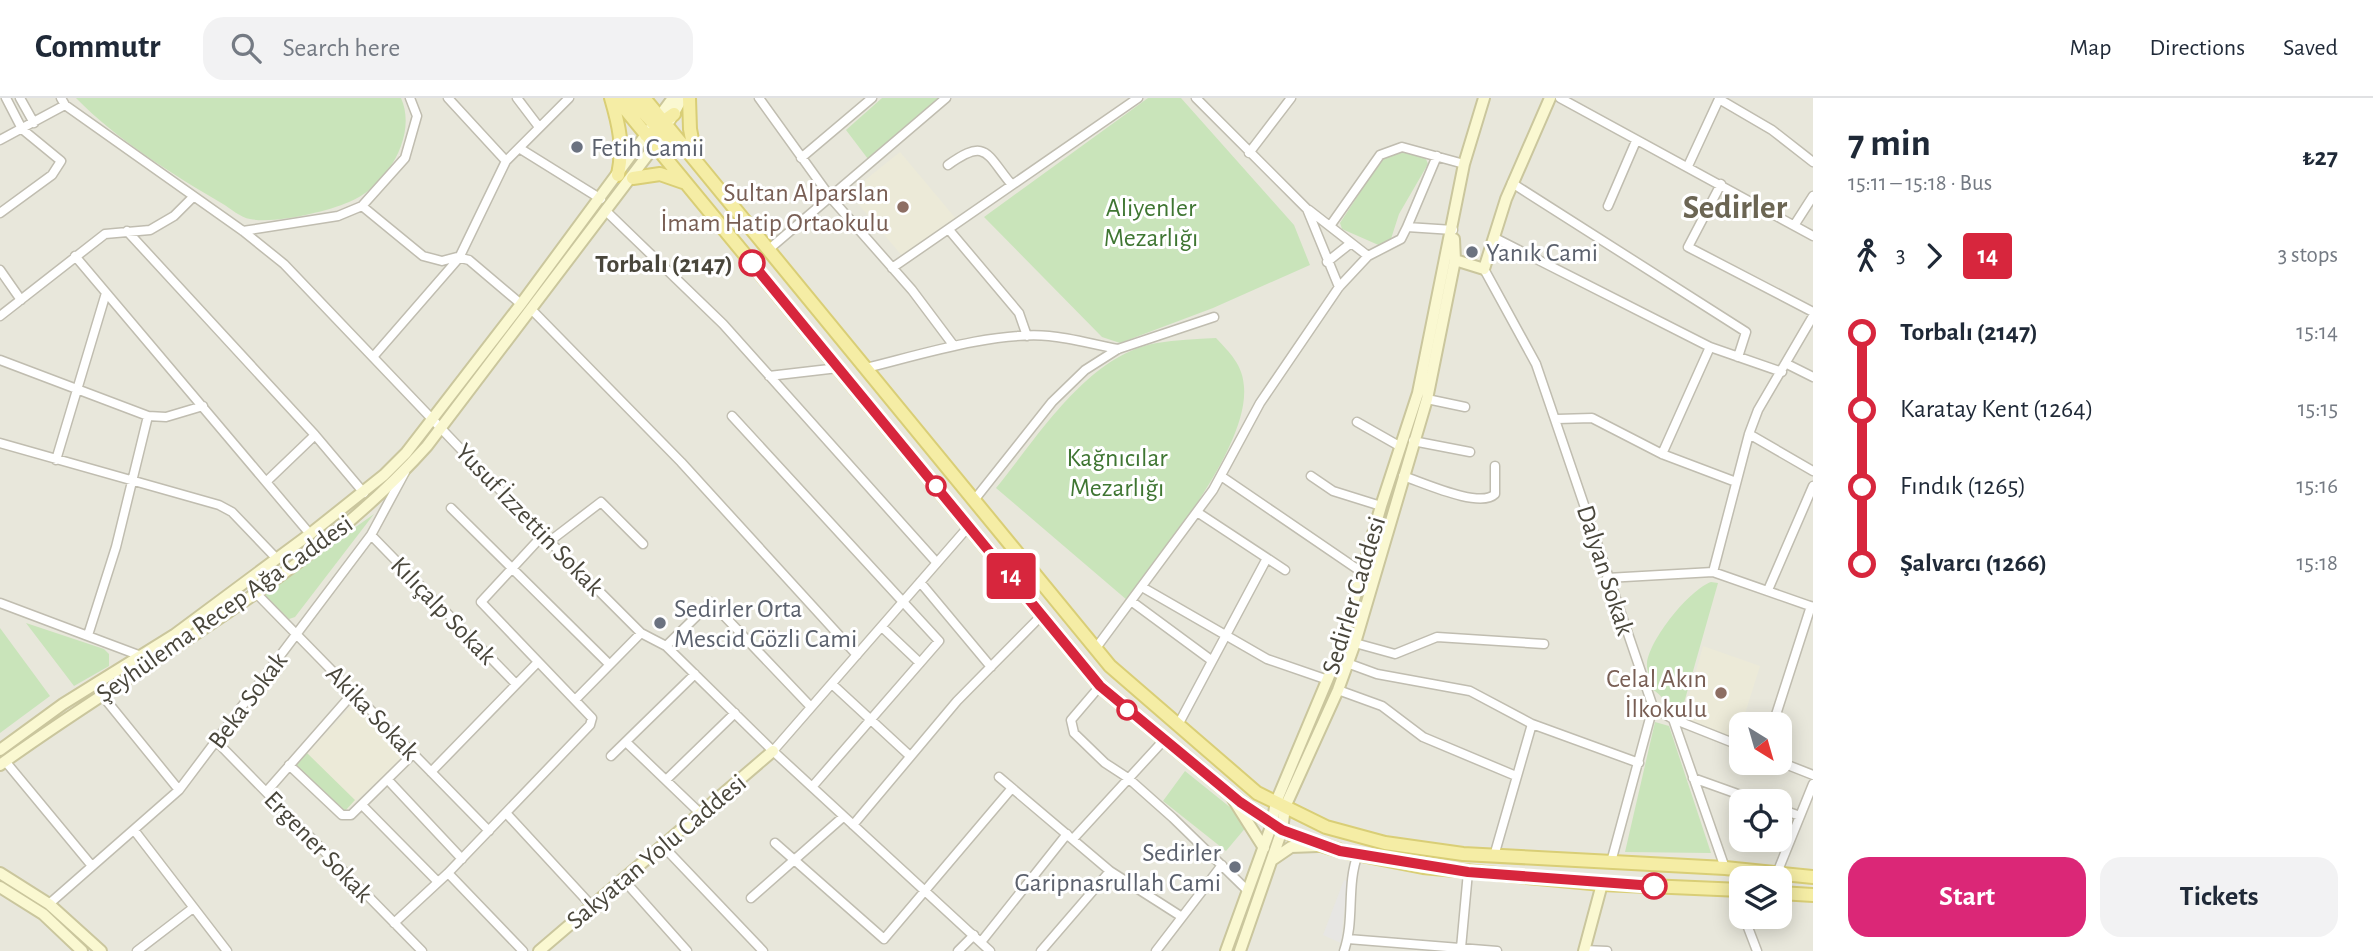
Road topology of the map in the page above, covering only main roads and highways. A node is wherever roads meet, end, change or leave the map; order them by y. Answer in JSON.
{"nodes":[{"id":1,"x":613,"y":98,"type":"edge"},
{"id":2,"x":630,"y":98,"type":"edge"},
{"id":3,"x":645,"y":98,"type":"edge"},
{"id":4,"x":689,"y":98,"type":"edge"},
{"id":5,"x":664,"y":122,"type":"junction"},
{"id":6,"x":646,"y":135,"type":"junction"},
{"id":7,"x":696,"y":159,"type":"junction"},
{"id":8,"x":618,"y":175,"type":"road end"},
{"id":9,"x":633,"y":178,"type":"road end"},
{"id":10,"x":687,"y":184,"type":"junction"},
{"id":11,"x":720,"y":191,"type":"junction"},
{"id":12,"x":1538,"y":860,"type":"junction"},
{"id":13,"x":1535,"y":877,"type":"junction"},
{"id":14,"x":1813,"y":877,"type":"edge"},
{"id":15,"x":1729,"y":889,"type":"edge"},
{"id":16,"x":1792,"y":894,"type":"edge"},
{"id":17,"x":1813,"y":895,"type":"edge"}],
"edges":[{"from":1,"to":6,"type":"main road"},
{"from":1,"to":8,"type":"main road"},
{"from":2,"to":5,"type":"main road"},
{"from":3,"to":5,"type":"main road"},
{"from":4,"to":7,"type":"main road"},
{"from":5,"to":6,"type":"main road"},
{"from":5,"to":7,"type":"main road"},
{"from":5,"to":11,"type":"main road"},
{"from":6,"to":10,"type":"main road"},
{"from":7,"to":11,"type":"main road"},
{"from":9,"to":10,"type":"main road"},
{"from":10,"to":13,"type":"main road"},
{"from":11,"to":12,"type":"main road"},
{"from":12,"to":13,"type":"main road"},
{"from":12,"to":14,"type":"main road"},
{"from":13,"to":15,"type":"main road"},
{"from":16,"to":17,"type":"main road"}]}
